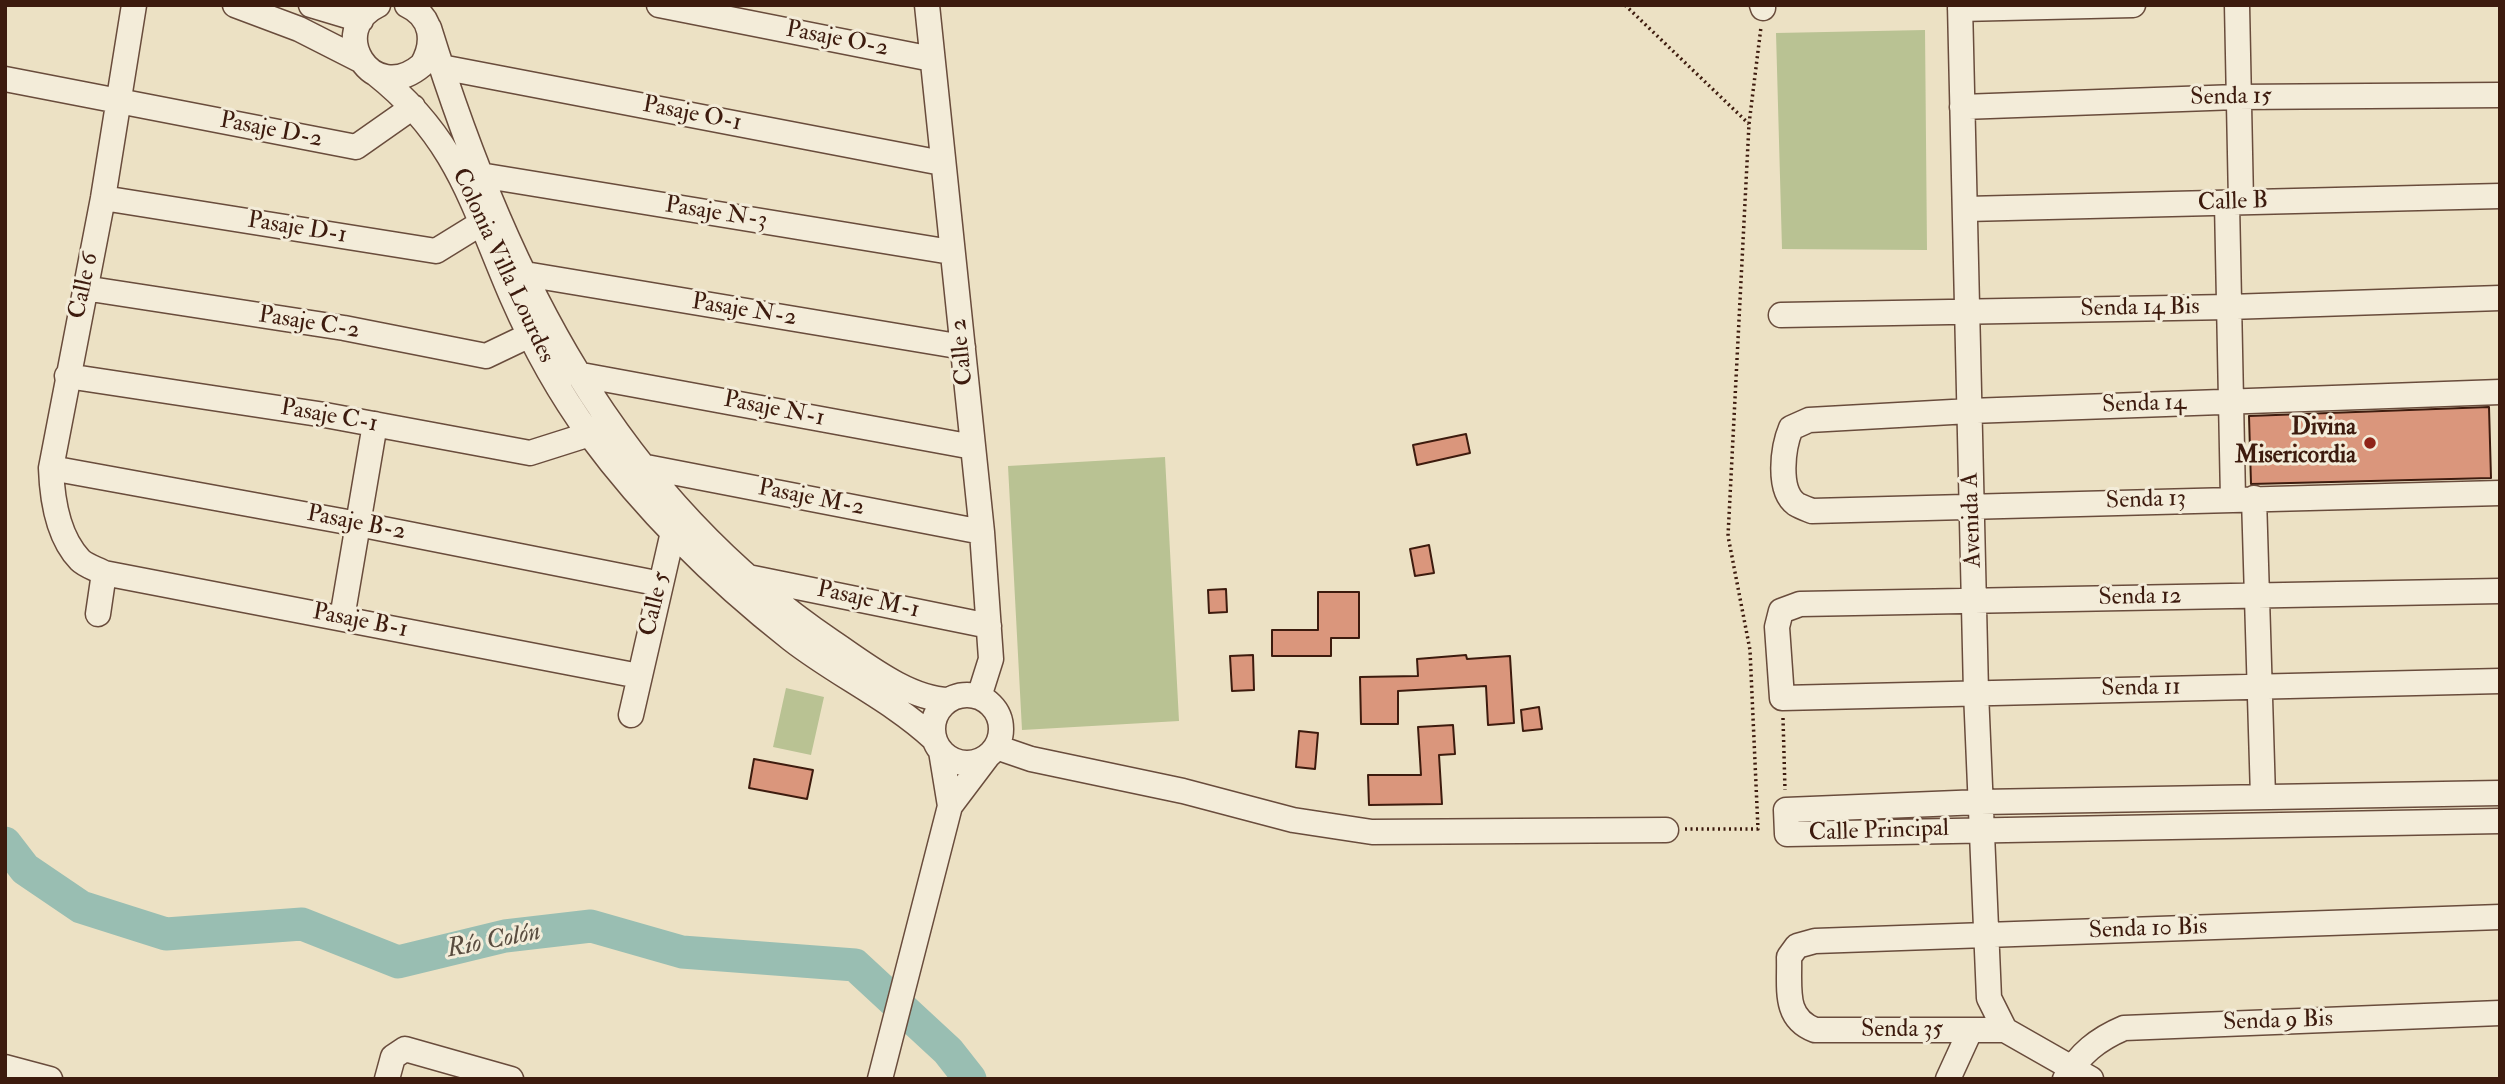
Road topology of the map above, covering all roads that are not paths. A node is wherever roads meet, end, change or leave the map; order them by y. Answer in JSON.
{"nodes":[{"id":1,"x":134,"y":5,"type":"edge"},
{"id":2,"x":234,"y":5,"type":"edge"},
{"id":3,"x":311,"y":5,"type":"edge"},
{"id":4,"x":659,"y":5,"type":"edge"},
{"id":5,"x":927,"y":5,"type":"edge"},
{"id":6,"x":2133,"y":5,"type":"edge"},
{"id":7,"x":2237,"y":5,"type":"edge"},
{"id":8,"x":1960,"y":7,"type":"edge"},
{"id":9,"x":372,"y":9,"type":"edge"},
{"id":10,"x":418,"y":13,"type":"edge"},
{"id":11,"x":932,"y":59,"type":"junction"},
{"id":12,"x":368,"y":67,"type":"junction"},
{"id":13,"x":441,"y":67,"type":"junction"},
{"id":14,"x":5,"y":79,"type":"edge"},
{"id":15,"x":2500,"y":95,"type":"edge"},
{"id":16,"x":2237,"y":97,"type":"junction"},
{"id":17,"x":117,"y":101,"type":"junction"},
{"id":18,"x":413,"y":107,"type":"junction"},
{"id":19,"x":1962,"y":107,"type":"junction"},
{"id":20,"x":942,"y":163,"type":"junction"},
{"id":21,"x":481,"y":175,"type":"junction"},
{"id":22,"x":2500,"y":196,"type":"edge"},
{"id":23,"x":103,"y":198,"type":"junction"},
{"id":24,"x":2234,"y":203,"type":"junction"},
{"id":25,"x":1966,"y":209,"type":"junction"},
{"id":26,"x":483,"y":222,"type":"junction"},
{"id":27,"x":951,"y":252,"type":"junction"},
{"id":28,"x":525,"y":274,"type":"junction"},
{"id":29,"x":84,"y":288,"type":"junction"},
{"id":30,"x":2500,"y":298,"type":"edge"},
{"id":31,"x":2230,"y":307,"type":"junction"},
{"id":32,"x":1968,"y":313,"type":"junction"},
{"id":33,"x":1781,"y":315,"type":"dead end"},
{"id":34,"x":530,"y":335,"type":"junction"},
{"id":35,"x":963,"y":347,"type":"junction"},
{"id":36,"x":576,"y":374,"type":"junction"},
{"id":37,"x":66,"y":376,"type":"junction"},
{"id":38,"x":2500,"y":392,"type":"edge"},
{"id":39,"x":2230,"y":401,"type":"junction"},
{"id":40,"x":1970,"y":411,"type":"junction"},
{"id":41,"x":375,"y":424,"type":"junction"},
{"id":42,"x":590,"y":434,"type":"junction"},
{"id":43,"x":973,"y":447,"type":"junction"},
{"id":44,"x":641,"y":466,"type":"junction"},
{"id":45,"x":51,"y":468,"type":"junction"},
{"id":46,"x":2500,"y":493,"type":"edge"},
{"id":47,"x":2244,"y":499,"type":"junction"},
{"id":48,"x":1794,"y":503,"type":"joint"},
{"id":49,"x":1972,"y":506,"type":"junction"},
{"id":50,"x":358,"y":524,"type":"junction"},
{"id":51,"x":673,"y":532,"type":"junction"},
{"id":52,"x":982,"y":532,"type":"junction"},
{"id":53,"x":82,"y":562,"type":"joint"},
{"id":54,"x":104,"y":573,"type":"junction"},
{"id":55,"x":747,"y":576,"type":"junction"},
{"id":56,"x":661,"y":584,"type":"junction"},
{"id":57,"x":2500,"y":591,"type":"edge"},
{"id":58,"x":2258,"y":596,"type":"junction"},
{"id":59,"x":1975,"y":602,"type":"junction"},
{"id":60,"x":98,"y":614,"type":"dead end"},
{"id":61,"x":342,"y":618,"type":"junction"},
{"id":62,"x":989,"y":626,"type":"junction"},
{"id":63,"x":639,"y":676,"type":"junction"},
{"id":64,"x":2500,"y":681,"type":"edge"},
{"id":65,"x":2261,"y":686,"type":"junction"},
{"id":66,"x":1976,"y":692,"type":"junction"},
{"id":67,"x":979,"y":697,"type":"junction"},
{"id":68,"x":1782,"y":698,"type":"joint"},
{"id":69,"x":949,"y":700,"type":"junction"},
{"id":70,"x":631,"y":715,"type":"dead end"},
{"id":71,"x":938,"y":745,"type":"junction"},
{"id":72,"x":992,"y":752,"type":"junction"},
{"id":73,"x":2500,"y":793,"type":"edge"},
{"id":74,"x":2263,"y":797,"type":"junction"},
{"id":75,"x":1980,"y":802,"type":"junction"},
{"id":76,"x":950,"y":806,"type":"junction"},
{"id":77,"x":2500,"y":821,"type":"edge"},
{"id":78,"x":1982,"y":829,"type":"junction"},
{"id":79,"x":1666,"y":830,"type":"road end"},
{"id":80,"x":2500,"y":917,"type":"edge"},
{"id":81,"x":1985,"y":937,"type":"junction"},
{"id":82,"x":2500,"y":1013,"type":"edge"},
{"id":83,"x":1800,"y":1024,"type":"joint"},
{"id":84,"x":2005,"y":1030,"type":"junction"},
{"id":85,"x":1970,"y":1031,"type":"junction"},
{"id":86,"x":5,"y":1067,"type":"edge"},
{"id":87,"x":2076,"y":1075,"type":"edge"},
{"id":88,"x":50,"y":1079,"type":"edge"},
{"id":89,"x":387,"y":1079,"type":"edge"},
{"id":90,"x":511,"y":1079,"type":"edge"},
{"id":91,"x":880,"y":1079,"type":"edge"},
{"id":92,"x":1948,"y":1079,"type":"edge"}],
"edges":[{"from":1,"to":17,"type":"street","name":"Calle 6"},
{"from":2,"to":12,"type":"street"},
{"from":3,"to":9,"type":"street"},
{"from":4,"to":11,"type":"street","name":"Pasaje O-2"},
{"from":5,"to":11,"type":"street","name":"Calle 2"},
{"from":6,"to":8,"type":"street"},
{"from":7,"to":16,"type":"street"},
{"from":8,"to":19,"type":"street","name":"Avenida A"},
{"from":9,"to":12,"type":"street"},
{"from":10,"to":12,"type":"street"},
{"from":10,"to":13,"type":"street","name":"Colonia Villa Lourdes"},
{"from":11,"to":20,"type":"street","name":"Calle 2"},
{"from":12,"to":18,"type":"street","name":"Colonia Villa Lourdes"},
{"from":13,"to":20,"type":"street","name":"Pasaje O-1"},
{"from":13,"to":21,"type":"street","name":"Colonia Villa Lourdes"},
{"from":14,"to":17,"type":"street","name":"Pasaje D-2"},
{"from":15,"to":16,"type":"street","name":"Senda 15"},
{"from":16,"to":19,"type":"street","name":"Senda 15"},
{"from":16,"to":24,"type":"street"},
{"from":17,"to":18,"type":"street","name":"Pasaje D-2"},
{"from":17,"to":23,"type":"street","name":"Calle 6"},
{"from":18,"to":26,"type":"street","name":"Colonia Villa Lourdes"},
{"from":19,"to":25,"type":"street","name":"Avenida A"},
{"from":20,"to":27,"type":"street","name":"Calle 2"},
{"from":21,"to":27,"type":"street","name":"Pasaje N-3"},
{"from":21,"to":28,"type":"street","name":"Colonia Villa Lourdes"},
{"from":22,"to":24,"type":"street","name":"Calle B"},
{"from":23,"to":26,"type":"street","name":"Pasaje D-1"},
{"from":23,"to":29,"type":"street","name":"Calle 6"},
{"from":24,"to":25,"type":"street","name":"Calle B"},
{"from":24,"to":31,"type":"street"},
{"from":25,"to":32,"type":"street","name":"Avenida A"},
{"from":26,"to":34,"type":"street","name":"Colonia Villa Lourdes"},
{"from":27,"to":35,"type":"street","name":"Calle 2"},
{"from":28,"to":35,"type":"street","name":"Pasaje N-2"},
{"from":28,"to":36,"type":"street","name":"Colonia Villa Lourdes"},
{"from":29,"to":34,"type":"street","name":"Pasaje C-2"},
{"from":29,"to":37,"type":"street","name":"Calle 6"},
{"from":30,"to":31,"type":"street","name":"Senda 14 Bis"},
{"from":31,"to":32,"type":"street","name":"Senda 14 Bis"},
{"from":31,"to":39,"type":"street"},
{"from":32,"to":33,"type":"street","name":"Senda 14 Bis"},
{"from":32,"to":40,"type":"street","name":"Avenida A"},
{"from":34,"to":42,"type":"street","name":"Colonia Villa Lourdes"},
{"from":35,"to":43,"type":"street","name":"Calle 2"},
{"from":36,"to":43,"type":"street","name":"Pasaje N-1"},
{"from":36,"to":44,"type":"street","name":"Colonia Villa Lourdes"},
{"from":37,"to":41,"type":"street","name":"Pasaje C-1"},
{"from":37,"to":45,"type":"street","name":"Calle 6"},
{"from":38,"to":39,"type":"street","name":"Senda 14"},
{"from":39,"to":40,"type":"street","name":"Senda 14"},
{"from":39,"to":47,"type":"street"},
{"from":40,"to":48,"type":"street","name":"Senda 14"},
{"from":40,"to":49,"type":"street","name":"Avenida A"},
{"from":41,"to":42,"type":"street","name":"Pasaje C-1"},
{"from":41,"to":50,"type":"street"},
{"from":42,"to":51,"type":"street","name":"Colonia Villa Lourdes"},
{"from":43,"to":52,"type":"street","name":"Calle 2"},
{"from":44,"to":52,"type":"street","name":"Pasaje M-2"},
{"from":44,"to":55,"type":"street","name":"Colonia Villa Lourdes"},
{"from":45,"to":50,"type":"street","name":"Pasaje B-2"},
{"from":45,"to":53,"type":"street","name":"Calle 6"},
{"from":46,"to":47,"type":"street","name":"Senda 13"},
{"from":47,"to":49,"type":"street","name":"Senda 13"},
{"from":47,"to":58,"type":"street"},
{"from":48,"to":49,"type":"street","name":"Senda 13"},
{"from":49,"to":59,"type":"street","name":"Avenida A"},
{"from":50,"to":56,"type":"street","name":"Pasaje B-2"},
{"from":50,"to":61,"type":"street"},
{"from":51,"to":56,"type":"street","name":"Calle 5"},
{"from":51,"to":71,"type":"street","name":"Colonia Villa Lourdes"},
{"from":52,"to":62,"type":"street","name":"Calle 2"},
{"from":53,"to":54,"type":"street","name":"Pasaje B-1"},
{"from":54,"to":60,"type":"street"},
{"from":54,"to":61,"type":"street","name":"Pasaje B-1"},
{"from":55,"to":62,"type":"street","name":"Pasaje M-1"},
{"from":55,"to":69,"type":"street","name":"Colonia Villa Lourdes"},
{"from":56,"to":63,"type":"street","name":"Calle 5"},
{"from":57,"to":58,"type":"street","name":"Senda 12"},
{"from":58,"to":59,"type":"street","name":"Senda 12"},
{"from":58,"to":65,"type":"street"},
{"from":59,"to":66,"type":"street","name":"Avenida A"},
{"from":59,"to":68,"type":"street","name":"Senda 12"},
{"from":61,"to":63,"type":"street","name":"Pasaje B-1"},
{"from":62,"to":67,"type":"street","name":"Calle 2"},
{"from":63,"to":70,"type":"street","name":"Calle 5"},
{"from":64,"to":65,"type":"street","name":"Senda 11"},
{"from":65,"to":66,"type":"street","name":"Senda 11"},
{"from":65,"to":74,"type":"street"},
{"from":66,"to":68,"type":"street","name":"Senda 11"},
{"from":66,"to":75,"type":"street","name":"Avenida A"},
{"from":67,"to":69,"type":"street"},
{"from":67,"to":72,"type":"street"},
{"from":69,"to":71,"type":"street"},
{"from":71,"to":72,"type":"street"},
{"from":71,"to":76,"type":"street"},
{"from":72,"to":76,"type":"street"},
{"from":72,"to":79,"type":"street"},
{"from":73,"to":74,"type":"street","name":"Calle Principal"},
{"from":74,"to":75,"type":"street","name":"Calle Principal"},
{"from":75,"to":78,"type":"street","name":"Avenida A"},
{"from":75,"to":78,"type":"street","name":"Calle Principal"},
{"from":76,"to":91,"type":"street"},
{"from":77,"to":78,"type":"street","name":"Calle Principal"},
{"from":78,"to":81,"type":"street","name":"Avenida A"},
{"from":80,"to":81,"type":"street","name":"Senda 10 Bis"},
{"from":81,"to":83,"type":"street","name":"Senda 10 Bis"},
{"from":81,"to":84,"type":"street","name":"Avenida A"},
{"from":82,"to":87,"type":"street","name":"Senda 9 Bis"},
{"from":83,"to":85,"type":"street","name":"Senda 35"},
{"from":84,"to":85,"type":"street","name":"Senda 35"},
{"from":84,"to":87,"type":"street"},
{"from":85,"to":92,"type":"street"},
{"from":86,"to":88,"type":"street"},
{"from":89,"to":90,"type":"street"}]}
